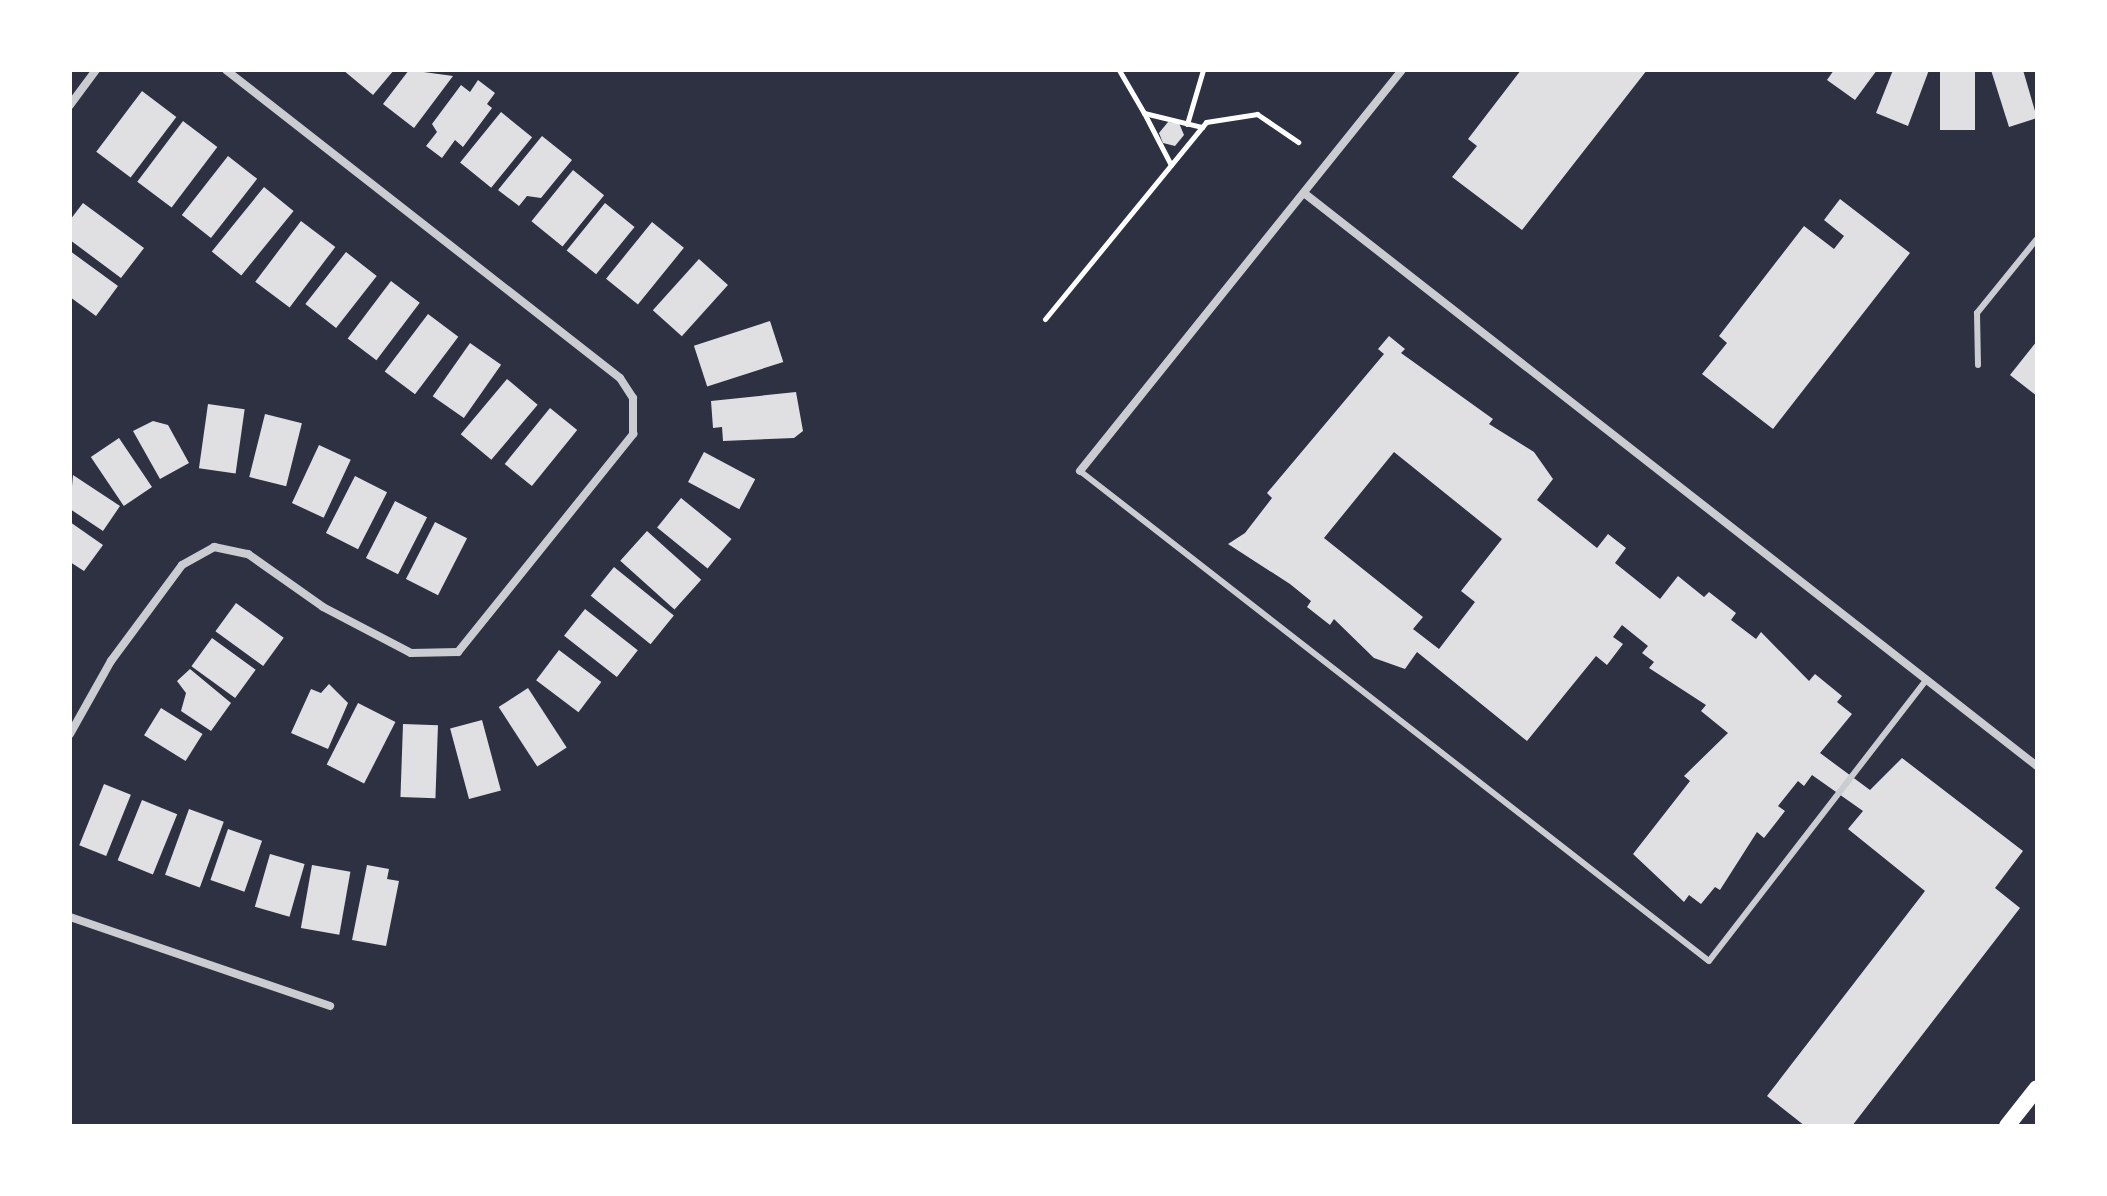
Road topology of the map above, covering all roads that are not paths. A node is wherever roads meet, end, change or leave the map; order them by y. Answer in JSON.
{"nodes":[{"id":1,"x":96,"y":70,"type":"edge"},
{"id":2,"x":226,"y":70,"type":"edge"},
{"id":3,"x":1402,"y":70,"type":"edge"},
{"id":4,"x":70,"y":105,"type":"edge"},
{"id":5,"x":1304,"y":193,"type":"junction"},
{"id":6,"x":2037,"y":239,"type":"edge"},
{"id":7,"x":1978,"y":365,"type":"dead end"},
{"id":8,"x":1080,"y":471,"type":"joint"},
{"id":9,"x":1927,"y":679,"type":"junction"},
{"id":10,"x":70,"y":734,"type":"edge"},
{"id":11,"x":2037,"y":766,"type":"edge"},
{"id":12,"x":70,"y":917,"type":"edge"},
{"id":13,"x":330,"y":1006,"type":"dead end"},
{"id":14,"x":2037,"y":1088,"type":"edge"},
{"id":15,"x":2007,"y":1126,"type":"edge"}],
"edges":[{"from":1,"to":4,"type":"street"},
{"from":2,"to":10,"type":"street"},
{"from":3,"to":5,"type":"street"},
{"from":5,"to":8,"type":"street"},
{"from":5,"to":9,"type":"street"},
{"from":6,"to":7,"type":"lane"},
{"from":8,"to":9,"type":"lane"},
{"from":9,"to":11,"type":"street"},
{"from":12,"to":13,"type":"street"},
{"from":14,"to":15,"type":"main road"}]}
